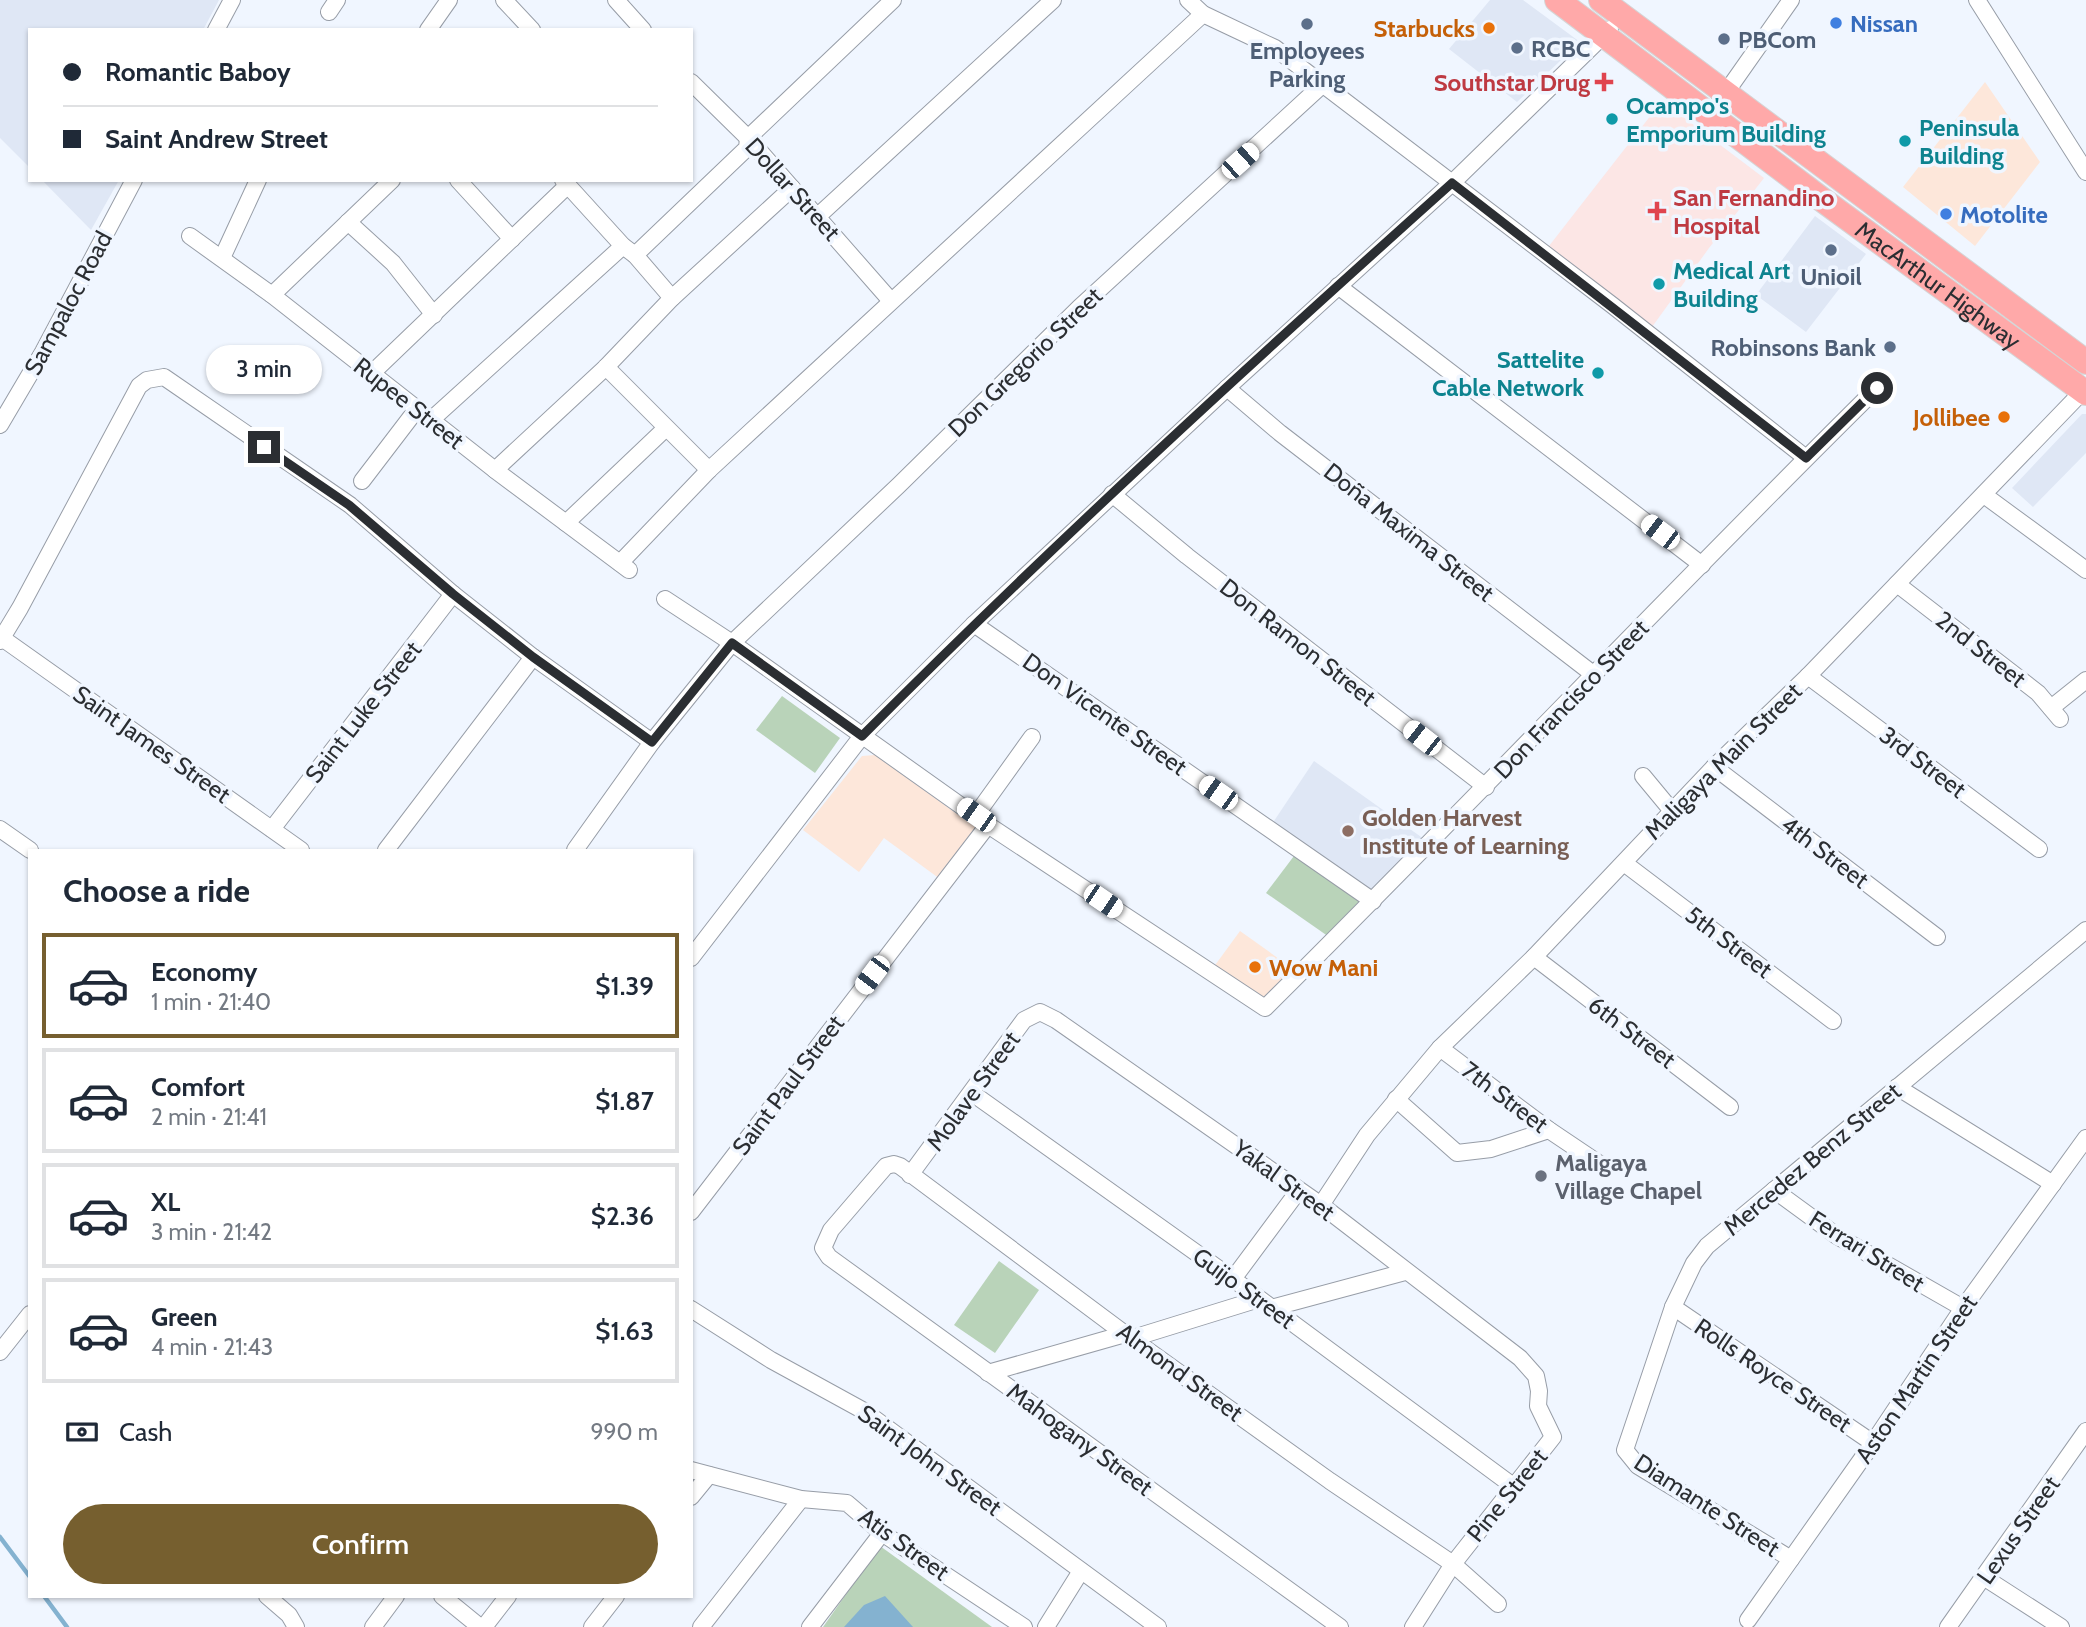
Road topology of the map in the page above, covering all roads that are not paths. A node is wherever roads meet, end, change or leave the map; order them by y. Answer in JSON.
{"nodes":[{"id":1,"x":232,"y":0,"type":"edge"},
{"id":2,"x":449,"y":0,"type":"edge"},
{"id":3,"x":504,"y":0,"type":"edge"},
{"id":4,"x":616,"y":0,"type":"edge"},
{"id":5,"x":893,"y":0,"type":"edge"},
{"id":6,"x":1053,"y":0,"type":"edge"},
{"id":7,"x":1188,"y":0,"type":"edge"},
{"id":8,"x":1557,"y":0,"type":"edge"},
{"id":9,"x":1601,"y":0,"type":"edge"},
{"id":10,"x":1791,"y":0,"type":"edge"},
{"id":11,"x":1977,"y":0,"type":"edge"},
{"id":12,"x":1203,"y":14,"type":"junction"},
{"id":13,"x":1621,"y":15,"type":"junction"},
{"id":14,"x":217,"y":28,"type":"edge"},
{"id":15,"x":429,"y":28,"type":"edge"},
{"id":16,"x":530,"y":28,"type":"edge"},
{"id":17,"x":641,"y":28,"type":"edge"},
{"id":18,"x":1604,"y":36,"type":"junction"},
{"id":19,"x":693,"y":84,"type":"edge"},
{"id":20,"x":1322,"y":85,"type":"junction"},
{"id":21,"x":1727,"y":93,"type":"junction"},
{"id":22,"x":1710,"y":115,"type":"junction"},
{"id":23,"x":748,"y":138,"type":"junction"},
{"id":24,"x":2086,"y":172,"type":"edge"},
{"id":25,"x":133,"y":182,"type":"edge"},
{"id":26,"x":257,"y":182,"type":"edge"},
{"id":27,"x":390,"y":182,"type":"edge"},
{"id":28,"x":460,"y":182,"type":"edge"},
{"id":29,"x":1452,"y":183,"type":"junction"},
{"id":30,"x":572,"y":184,"type":"edge"},
{"id":31,"x":792,"y":188,"type":"junction"},
{"id":32,"x":818,"y":216,"type":"junction"},
{"id":33,"x":348,"y":222,"type":"junction"},
{"id":34,"x":190,"y":236,"type":"dead end"},
{"id":35,"x":512,"y":239,"type":"junction"},
{"id":36,"x":629,"y":250,"type":"junction"},
{"id":37,"x":222,"y":258,"type":"junction"},
{"id":38,"x":1338,"y":286,"type":"junction"},
{"id":39,"x":272,"y":295,"type":"junction"},
{"id":40,"x":672,"y":298,"type":"junction"},
{"id":41,"x":891,"y":300,"type":"junction"},
{"id":42,"x":434,"y":314,"type":"junction"},
{"id":43,"x":2086,"y":362,"type":"edge"},
{"id":44,"x":606,"y":368,"type":"junction"},
{"id":45,"x":371,"y":374,"type":"junction"},
{"id":46,"x":1227,"y":388,"type":"junction"},
{"id":47,"x":1877,"y":388,"type":"dead end"},
{"id":48,"x":2085,"y":392,"type":"edge"},
{"id":49,"x":417,"y":409,"type":"junction"},
{"id":50,"x":431,"y":420,"type":"junction"},
{"id":51,"x":0,"y":425,"type":"edge"},
{"id":52,"x":666,"y":428,"type":"junction"},
{"id":53,"x":1806,"y":458,"type":"junction"},
{"id":54,"x":495,"y":470,"type":"junction"},
{"id":55,"x":709,"y":470,"type":"junction"},
{"id":56,"x":362,"y":481,"type":"dead end"},
{"id":57,"x":1112,"y":494,"type":"junction"},
{"id":58,"x":1984,"y":495,"type":"junction"},
{"id":59,"x":566,"y":523,"type":"junction"},
{"id":60,"x":1702,"y":565,"type":"junction"},
{"id":61,"x":2086,"y":570,"type":"edge"},
{"id":62,"x":1897,"y":584,"type":"junction"},
{"id":63,"x":453,"y":594,"type":"junction"},
{"id":64,"x":665,"y":599,"type":"dead end"},
{"id":65,"x":974,"y":624,"type":"junction"},
{"id":66,"x":1,"y":640,"type":"edge"},
{"id":67,"x":732,"y":643,"type":"junction"},
{"id":68,"x":533,"y":657,"type":"junction"},
{"id":69,"x":1593,"y":674,"type":"junction"},
{"id":70,"x":1808,"y":676,"type":"junction"},
{"id":71,"x":2086,"y":680,"type":"edge"},
{"id":72,"x":862,"y":736,"type":"junction"},
{"id":73,"x":1032,"y":737,"type":"dead end"},
{"id":74,"x":652,"y":742,"type":"junction"},
{"id":75,"x":1714,"y":767,"type":"junction"},
{"id":76,"x":1643,"y":776,"type":"dead end"},
{"id":77,"x":1486,"y":787,"type":"junction"},
{"id":78,"x":1672,"y":811,"type":"junction"},
{"id":79,"x":982,"y":820,"type":"junction"},
{"id":80,"x":0,"y":829,"type":"edge"},
{"id":81,"x":272,"y":829,"type":"junction"},
{"id":82,"x":29,"y":849,"type":"edge"},
{"id":83,"x":300,"y":849,"type":"edge"},
{"id":84,"x":387,"y":849,"type":"edge"},
{"id":85,"x":576,"y":849,"type":"edge"},
{"id":86,"x":2039,"y":849,"type":"dead end"},
{"id":87,"x":1624,"y":863,"type":"junction"},
{"id":88,"x":1373,"y":901,"type":"junction"},
{"id":89,"x":2086,"y":930,"type":"edge"},
{"id":90,"x":1937,"y":937,"type":"dead end"},
{"id":91,"x":693,"y":955,"type":"edge"},
{"id":92,"x":1534,"y":957,"type":"junction"},
{"id":93,"x":1040,"y":1012,"type":"joint"},
{"id":94,"x":1833,"y":1021,"type":"dead end"},
{"id":95,"x":1440,"y":1048,"type":"junction"},
{"id":96,"x":1897,"y":1087,"type":"junction"},
{"id":97,"x":972,"y":1093,"type":"junction"},
{"id":98,"x":1396,"y":1099,"type":"junction"},
{"id":99,"x":1730,"y":1107,"type":"dead end"},
{"id":100,"x":1549,"y":1130,"type":"junction"},
{"id":101,"x":2086,"y":1138,"type":"edge"},
{"id":102,"x":1605,"y":1167,"type":"dead end"},
{"id":103,"x":910,"y":1175,"type":"junction"},
{"id":104,"x":2053,"y":1184,"type":"junction"},
{"id":105,"x":1299,"y":1190,"type":"junction"},
{"id":106,"x":1774,"y":1190,"type":"junction"},
{"id":107,"x":1321,"y":1205,"type":"junction"},
{"id":108,"x":693,"y":1209,"type":"edge"},
{"id":109,"x":1405,"y":1272,"type":"junction"},
{"id":110,"x":1233,"y":1279,"type":"junction"},
{"id":111,"x":1265,"y":1304,"type":"junction"},
{"id":112,"x":1673,"y":1307,"type":"junction"},
{"id":113,"x":1963,"y":1308,"type":"junction"},
{"id":114,"x":693,"y":1310,"type":"edge"},
{"id":115,"x":28,"y":1317,"type":"edge"},
{"id":116,"x":1129,"y":1336,"type":"junction"},
{"id":117,"x":0,"y":1352,"type":"edge"},
{"id":118,"x":1520,"y":1358,"type":"joint"},
{"id":119,"x":988,"y":1373,"type":"junction"},
{"id":120,"x":2086,"y":1431,"type":"edge"},
{"id":121,"x":1873,"y":1443,"type":"junction"},
{"id":122,"x":1625,"y":1450,"type":"joint"},
{"id":123,"x":693,"y":1471,"type":"edge"},
{"id":124,"x":709,"y":1475,"type":"junction"},
{"id":125,"x":1513,"y":1486,"type":"junction"},
{"id":126,"x":693,"y":1495,"type":"edge"},
{"id":127,"x":801,"y":1499,"type":"junction"},
{"id":128,"x":881,"y":1534,"type":"junction"},
{"id":129,"x":1791,"y":1559,"type":"junction"},
{"id":130,"x":1453,"y":1564,"type":"junction"},
{"id":131,"x":1081,"y":1571,"type":"junction"},
{"id":132,"x":1985,"y":1578,"type":"junction"},
{"id":133,"x":270,"y":1598,"type":"edge"},
{"id":134,"x":395,"y":1598,"type":"edge"},
{"id":135,"x":445,"y":1598,"type":"edge"},
{"id":136,"x":506,"y":1598,"type":"edge"},
{"id":137,"x":614,"y":1598,"type":"edge"},
{"id":138,"x":1499,"y":1604,"type":"dead end"},
{"id":139,"x":1748,"y":1620,"type":"dead end"},
{"id":140,"x":292,"y":1621,"type":"edge"},
{"id":141,"x":1150,"y":1625,"type":"edge"},
{"id":142,"x":373,"y":1627,"type":"edge"},
{"id":143,"x":482,"y":1627,"type":"edge"},
{"id":144,"x":592,"y":1627,"type":"edge"},
{"id":145,"x":701,"y":1627,"type":"edge"},
{"id":146,"x":810,"y":1627,"type":"edge"},
{"id":147,"x":1024,"y":1627,"type":"edge"},
{"id":148,"x":1046,"y":1627,"type":"edge"},
{"id":149,"x":1340,"y":1627,"type":"edge"},
{"id":150,"x":1413,"y":1627,"type":"edge"},
{"id":151,"x":1948,"y":1627,"type":"edge"},
{"id":152,"x":2061,"y":1627,"type":"edge"}],
"edges":[{"from":1,"to":14,"type":"street"},
{"from":2,"to":15,"type":"street"},
{"from":3,"to":16,"type":"street"},
{"from":4,"to":17,"type":"street"},
{"from":5,"to":23,"type":"street"},
{"from":6,"to":32,"type":"street"},
{"from":7,"to":12,"type":"street"},
{"from":8,"to":18,"type":"highway","name":"MacArthur Highway"},
{"from":9,"to":13,"type":"highway","name":"MacArthur Highway"},
{"from":10,"to":21,"type":"street"},
{"from":11,"to":24,"type":"street"},
{"from":12,"to":20,"type":"street"},
{"from":12,"to":41,"type":"street"},
{"from":13,"to":18,"type":"street"},
{"from":13,"to":21,"type":"highway","name":"MacArthur Highway"},
{"from":18,"to":22,"type":"highway","name":"MacArthur Highway"},
{"from":18,"to":29,"type":"street"},
{"from":19,"to":23,"type":"street","name":"Dollar Street"},
{"from":20,"to":29,"type":"street"},
{"from":20,"to":67,"type":"street","name":"Don Gregorio Street"},
{"from":21,"to":22,"type":"street"},
{"from":21,"to":43,"type":"highway","name":"MacArthur Highway"},
{"from":22,"to":48,"type":"highway","name":"MacArthur Highway"},
{"from":23,"to":31,"type":"street","name":"Dollar Street"},
{"from":23,"to":36,"type":"street"},
{"from":25,"to":51,"type":"street","name":"Sampaloc Road"},
{"from":26,"to":37,"type":"street"},
{"from":27,"to":33,"type":"street"},
{"from":28,"to":35,"type":"street"},
{"from":29,"to":38,"type":"street"},
{"from":29,"to":53,"type":"street"},
{"from":30,"to":35,"type":"street"},
{"from":30,"to":36,"type":"street"},
{"from":31,"to":32,"type":"street","name":"Dollar Street"},
{"from":31,"to":40,"type":"street"},
{"from":32,"to":41,"type":"street","name":"Dollar Street"},
{"from":33,"to":39,"type":"street"},
{"from":33,"to":42,"type":"street"},
{"from":34,"to":37,"type":"street","name":"Rupee Street"},
{"from":35,"to":42,"type":"street"},
{"from":36,"to":40,"type":"street"},
{"from":36,"to":50,"type":"street"},
{"from":37,"to":39,"type":"street","name":"Rupee Street"},
{"from":38,"to":46,"type":"street"},
{"from":38,"to":60,"type":"street"},
{"from":39,"to":45,"type":"street","name":"Rupee Street"},
{"from":40,"to":44,"type":"street"},
{"from":41,"to":55,"type":"street"},
{"from":42,"to":45,"type":"street"},
{"from":44,"to":52,"type":"street"},
{"from":44,"to":54,"type":"street"},
{"from":45,"to":49,"type":"street","name":"Rupee Street"},
{"from":46,"to":57,"type":"street"},
{"from":46,"to":69,"type":"street","name":"Doña Maxima Street"},
{"from":47,"to":53,"type":"street","name":"Don Francisco Street"},
{"from":48,"to":58,"type":"street","name":"Maligaya Main Street"},
{"from":49,"to":50,"type":"street","name":"Rupee Street"},
{"from":49,"to":56,"type":"street"},
{"from":50,"to":54,"type":"street","name":"Rupee Street"},
{"from":52,"to":55,"type":"street"},
{"from":52,"to":59,"type":"street"},
{"from":53,"to":60,"type":"street","name":"Don Francisco Street"},
{"from":54,"to":59,"type":"street","name":"Rupee Street"},
{"from":55,"to":59,"type":"street","name":"Rupee Street"},
{"from":57,"to":65,"type":"street"},
{"from":57,"to":77,"type":"street","name":"Don Ramon Street"},
{"from":58,"to":61,"type":"street"},
{"from":58,"to":62,"type":"street","name":"Maligaya Main Street"},
{"from":60,"to":69,"type":"street","name":"Don Francisco Street"},
{"from":62,"to":70,"type":"street","name":"Maligaya Main Street"},
{"from":62,"to":71,"type":"street","name":"2nd Street"},
{"from":63,"to":66,"type":"street"},
{"from":63,"to":68,"type":"street"},
{"from":63,"to":81,"type":"street","name":"Saint Luke Street"},
{"from":64,"to":67,"type":"street"},
{"from":65,"to":72,"type":"street"},
{"from":65,"to":88,"type":"street","name":"Don Vicente Street"},
{"from":66,"to":81,"type":"street","name":"Saint James Street"},
{"from":67,"to":72,"type":"street"},
{"from":67,"to":74,"type":"street","name":"Don Gregorio Street"},
{"from":68,"to":74,"type":"street"},
{"from":68,"to":84,"type":"street"},
{"from":69,"to":77,"type":"street","name":"Don Francisco Street"},
{"from":70,"to":75,"type":"street","name":"Maligaya Main Street"},
{"from":70,"to":86,"type":"street","name":"3rd Street"},
{"from":72,"to":79,"type":"street"},
{"from":72,"to":91,"type":"street"},
{"from":73,"to":79,"type":"street","name":"Saint Paul Street"},
{"from":74,"to":85,"type":"street","name":"Don Gregorio Street"},
{"from":75,"to":78,"type":"street","name":"Maligaya Main Street"},
{"from":75,"to":90,"type":"street","name":"4th Street"},
{"from":76,"to":78,"type":"street"},
{"from":77,"to":88,"type":"street","name":"Don Francisco Street"},
{"from":78,"to":87,"type":"street","name":"Maligaya Main Street"},
{"from":79,"to":88,"type":"street","name":"Don Francisco Street"},
{"from":79,"to":108,"type":"street","name":"Saint Paul Street"},
{"from":80,"to":82,"type":"street"},
{"from":81,"to":83,"type":"street","name":"Saint James Street"},
{"from":87,"to":92,"type":"street","name":"Maligaya Main Street"},
{"from":87,"to":94,"type":"street","name":"5th Street"},
{"from":89,"to":96,"type":"street","name":"Mercedez Benz Street"},
{"from":92,"to":95,"type":"street","name":"Maligaya Main Street"},
{"from":92,"to":99,"type":"street","name":"6th Street"},
{"from":93,"to":97,"type":"street","name":"Molave Street"},
{"from":93,"to":105,"type":"street","name":"Yakal Street"},
{"from":95,"to":98,"type":"street","name":"Maligaya Main Street"},
{"from":95,"to":100,"type":"street","name":"7th Street"},
{"from":96,"to":104,"type":"street"},
{"from":96,"to":106,"type":"street","name":"Mercedez Benz Street"},
{"from":97,"to":103,"type":"street","name":"Molave Street"},
{"from":97,"to":110,"type":"street","name":"Guijo Street"},
{"from":98,"to":100,"type":"street"},
{"from":98,"to":107,"type":"street","name":"Maligaya Main Street"},
{"from":100,"to":102,"type":"street","name":"7th Street"},
{"from":101,"to":104,"type":"street","name":"Aston Martin Street"},
{"from":103,"to":116,"type":"street","name":"Almond Street"},
{"from":103,"to":119,"type":"street","name":"Mahogany Street"},
{"from":104,"to":113,"type":"street","name":"Aston Martin Street"},
{"from":105,"to":107,"type":"street","name":"Yakal Street"},
{"from":105,"to":110,"type":"street"},
{"from":106,"to":112,"type":"street","name":"Mercedez Benz Street"},
{"from":106,"to":113,"type":"street","name":"Ferrari Street"},
{"from":107,"to":109,"type":"street","name":"Yakal Street"},
{"from":109,"to":111,"type":"street"},
{"from":109,"to":118,"type":"street","name":"Yakal Street"},
{"from":110,"to":111,"type":"street","name":"Guijo Street"},
{"from":111,"to":116,"type":"street"},
{"from":111,"to":125,"type":"street","name":"Guijo Street"},
{"from":112,"to":121,"type":"street","name":"Rolls Royce Street"},
{"from":112,"to":122,"type":"street","name":"Mercedez Benz Street"},
{"from":113,"to":121,"type":"street","name":"Aston Martin Street"},
{"from":114,"to":131,"type":"street","name":"Saint John Street"},
{"from":115,"to":117,"type":"street"},
{"from":116,"to":119,"type":"street"},
{"from":116,"to":130,"type":"street","name":"Almond Street"},
{"from":118,"to":125,"type":"street","name":"Pine Street"},
{"from":119,"to":149,"type":"street","name":"Mahogany Street"},
{"from":120,"to":132,"type":"street","name":"Lexus Street"},
{"from":121,"to":129,"type":"street","name":"Aston Martin Street"},
{"from":122,"to":129,"type":"street","name":"Diamante Street"},
{"from":123,"to":124,"type":"street","name":"Atis Street"},
{"from":124,"to":126,"type":"street"},
{"from":124,"to":127,"type":"street","name":"Atis Street"},
{"from":125,"to":130,"type":"street","name":"Pine Street"},
{"from":127,"to":128,"type":"street","name":"Atis Street"},
{"from":127,"to":145,"type":"street"},
{"from":128,"to":146,"type":"street"},
{"from":128,"to":147,"type":"street","name":"Atis Street"},
{"from":129,"to":139,"type":"street","name":"Aston Martin Street"},
{"from":130,"to":138,"type":"street","name":"Almond Street"},
{"from":130,"to":150,"type":"street","name":"Pine Street"},
{"from":131,"to":141,"type":"street","name":"Saint John Street"},
{"from":131,"to":148,"type":"street"},
{"from":132,"to":151,"type":"street","name":"Lexus Street"},
{"from":132,"to":152,"type":"street"},
{"from":133,"to":140,"type":"street"},
{"from":134,"to":142,"type":"street"},
{"from":135,"to":143,"type":"street"},
{"from":136,"to":143,"type":"street"},
{"from":137,"to":144,"type":"street"}]}
